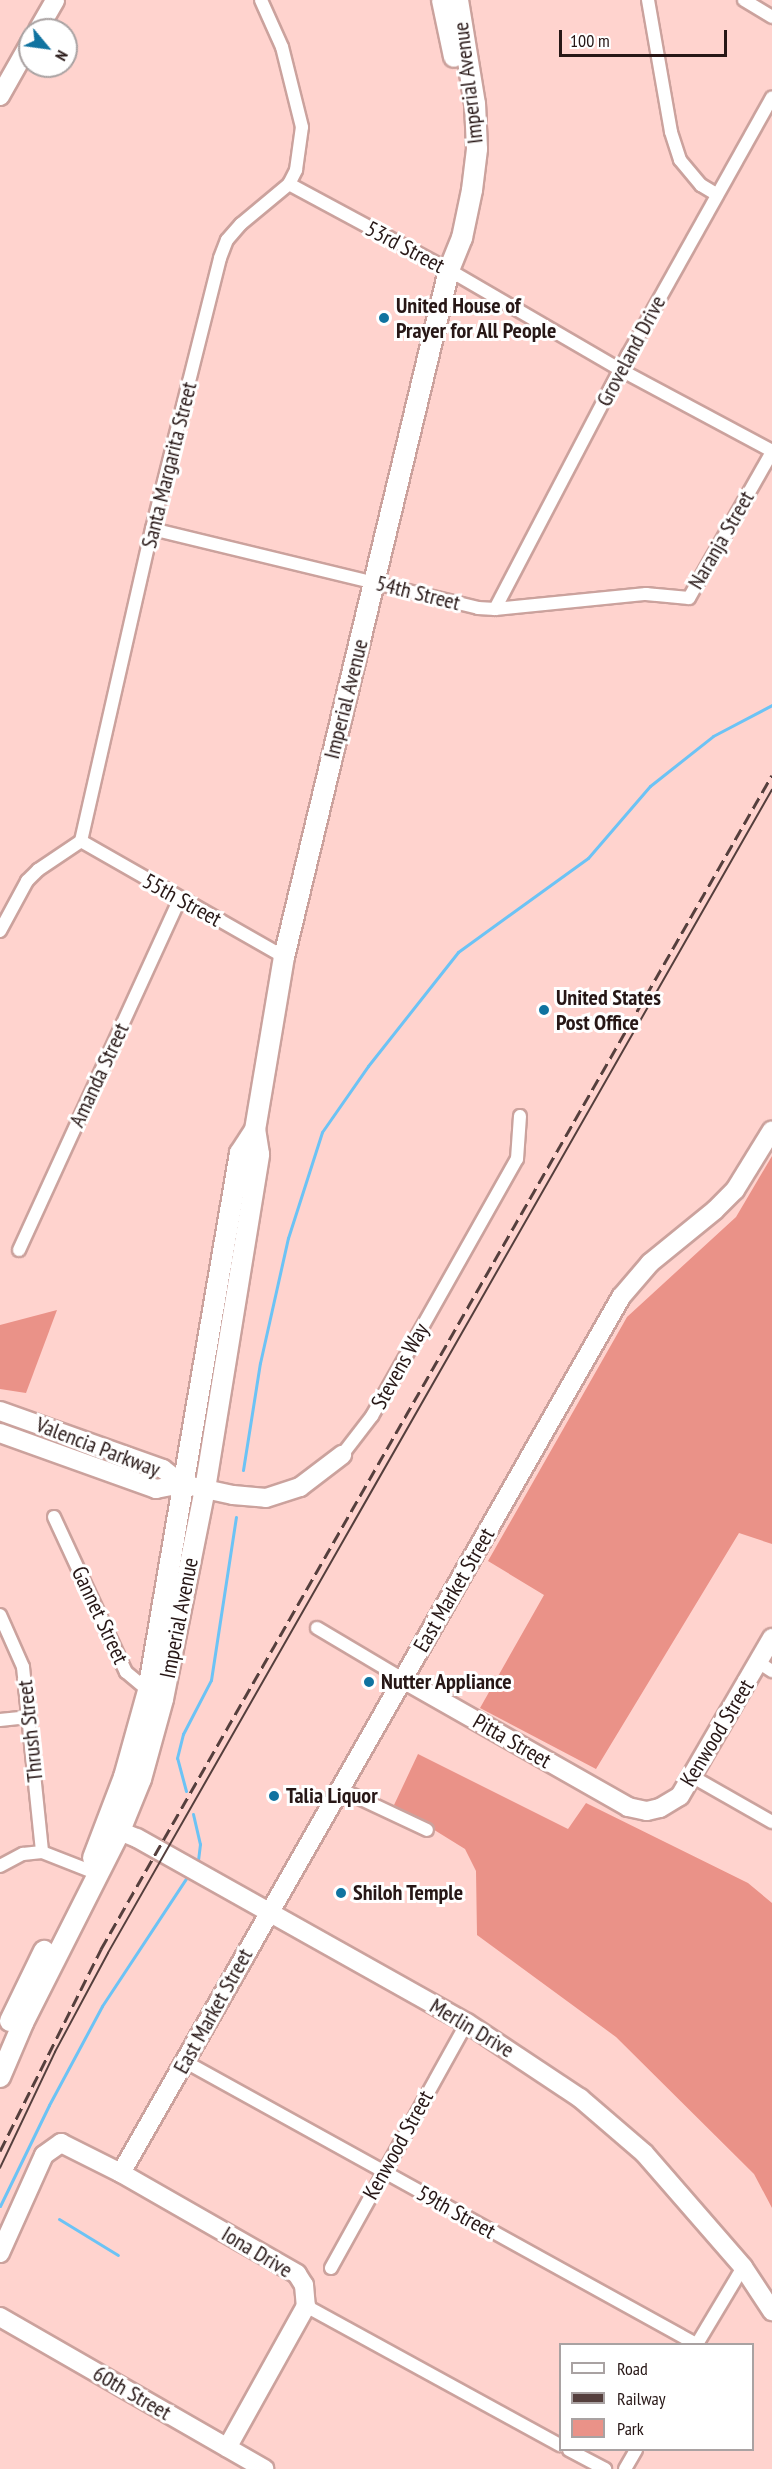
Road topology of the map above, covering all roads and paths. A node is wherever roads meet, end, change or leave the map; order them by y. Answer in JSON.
{"nodes":[{"id":1,"x":55,"y":0,"type":"edge"},
{"id":2,"x":261,"y":0,"type":"edge"},
{"id":3,"x":442,"y":0,"type":"edge"},
{"id":4,"x":458,"y":0,"type":"edge"},
{"id":5,"x":648,"y":0,"type":"edge"},
{"id":6,"x":744,"y":0,"type":"edge"},
{"id":7,"x":772,"y":16,"type":"edge"},
{"id":8,"x":45,"y":18,"type":"edge"},
{"id":9,"x":18,"y":64,"type":"edge"},
{"id":10,"x":0,"y":96,"type":"edge"},
{"id":11,"x":772,"y":97,"type":"edge"},
{"id":12,"x":289,"y":184,"type":"junction"},
{"id":13,"x":716,"y":194,"type":"junction"},
{"id":14,"x":449,"y":270,"type":"junction"},
{"id":15,"x":621,"y":370,"type":"junction"},
{"id":16,"x":772,"y":451,"type":"edge"},
{"id":17,"x":152,"y":529,"type":"junction"},
{"id":18,"x":375,"y":583,"type":"junction"},
{"id":19,"x":689,"y":597,"type":"joint"},
{"id":20,"x":495,"y":609,"type":"junction"},
{"id":21,"x":81,"y":841,"type":"junction"},
{"id":22,"x":179,"y":900,"type":"junction"},
{"id":23,"x":0,"y":931,"type":"edge"},
{"id":24,"x":284,"y":957,"type":"junction"},
{"id":25,"x":520,"y":1116,"type":"dead end"},
{"id":26,"x":255,"y":1130,"type":"junction"},
{"id":27,"x":772,"y":1130,"type":"edge"},
{"id":28,"x":19,"y":1250,"type":"dead end"},
{"id":29,"x":0,"y":1411,"type":"edge"},
{"id":30,"x":0,"y":1433,"type":"edge"},
{"id":31,"x":342,"y":1455,"type":"joint"},
{"id":32,"x":182,"y":1484,"type":"junction"},
{"id":33,"x":205,"y":1489,"type":"junction"},
{"id":34,"x":54,"y":1517,"type":"dead end"},
{"id":35,"x":0,"y":1615,"type":"edge"},
{"id":36,"x":317,"y":1628,"type":"dead end"},
{"id":37,"x":772,"y":1638,"type":"edge"},
{"id":38,"x":765,"y":1667,"type":"edge"},
{"id":39,"x":403,"y":1679,"type":"junction"},
{"id":40,"x":155,"y":1695,"type":"junction"},
{"id":41,"x":30,"y":1717,"type":"junction"},
{"id":42,"x":0,"y":1720,"type":"edge"},
{"id":43,"x":693,"y":1777,"type":"junction"},
{"id":44,"x":340,"y":1789,"type":"junction"},
{"id":45,"x":647,"y":1811,"type":"joint"},
{"id":46,"x":772,"y":1822,"type":"edge"},
{"id":47,"x":113,"y":1829,"type":"junction"},
{"id":48,"x":427,"y":1830,"type":"dead end"},
{"id":49,"x":42,"y":1852,"type":"junction"},
{"id":50,"x":0,"y":1866,"type":"edge"},
{"id":51,"x":93,"y":1871,"type":"junction"},
{"id":52,"x":269,"y":1913,"type":"junction"},
{"id":53,"x":467,"y":2023,"type":"junction"},
{"id":54,"x":0,"y":2043,"type":"edge"},
{"id":55,"x":184,"y":2061,"type":"junction"},
{"id":56,"x":0,"y":2077,"type":"edge"},
{"id":57,"x":382,"y":2172,"type":"junction"},
{"id":58,"x":121,"y":2173,"type":"junction"},
{"id":59,"x":0,"y":2253,"type":"edge"},
{"id":60,"x":743,"y":2266,"type":"junction"},
{"id":61,"x":331,"y":2268,"type":"dead end"},
{"id":62,"x":306,"y":2306,"type":"junction"},
{"id":63,"x":772,"y":2311,"type":"edge"},
{"id":64,"x":0,"y":2317,"type":"edge"},
{"id":65,"x":695,"y":2343,"type":"edge"},
{"id":66,"x":698,"y":2343,"type":"edge"},
{"id":67,"x":559,"y":2444,"type":"edge"},
{"id":68,"x":227,"y":2448,"type":"junction"},
{"id":69,"x":571,"y":2451,"type":"edge"},
{"id":70,"x":635,"y":2451,"type":"edge"},
{"id":71,"x":264,"y":2469,"type":"edge"},
{"id":72,"x":604,"y":2469,"type":"edge"},
{"id":73,"x":625,"y":2469,"type":"edge"}],
"edges":[{"from":1,"to":8,"type":"street"},
{"from":2,"to":12,"type":"street"},
{"from":3,"to":14,"type":"main road","name":"Imperial Avenue"},
{"from":4,"to":14,"type":"main road","name":"Imperial Avenue"},
{"from":5,"to":13,"type":"street"},
{"from":6,"to":7,"type":"street"},
{"from":9,"to":10,"type":"street"},
{"from":11,"to":13,"type":"street","name":"Groveland Drive"},
{"from":12,"to":14,"type":"street","name":"53rd Street"},
{"from":12,"to":17,"type":"street","name":"Santa Margarita Street"},
{"from":13,"to":15,"type":"street","name":"Groveland Drive"},
{"from":14,"to":15,"type":"street","name":"53rd Street"},
{"from":14,"to":18,"type":"main road","name":"Imperial Avenue"},
{"from":15,"to":16,"type":"street","name":"53rd Street"},
{"from":15,"to":20,"type":"street","name":"Groveland Drive"},
{"from":16,"to":19,"type":"street","name":"Naranja Street"},
{"from":17,"to":18,"type":"street","name":"54th Street"},
{"from":17,"to":21,"type":"street","name":"Santa Margarita Street"},
{"from":18,"to":20,"type":"street","name":"54th Street"},
{"from":18,"to":24,"type":"main road","name":"Imperial Avenue"},
{"from":19,"to":20,"type":"street","name":"54th Street"},
{"from":21,"to":22,"type":"street","name":"55th Street"},
{"from":21,"to":23,"type":"street"},
{"from":22,"to":24,"type":"street","name":"55th Street"},
{"from":22,"to":28,"type":"street","name":"Amanda Street"},
{"from":24,"to":26,"type":"main road","name":"Imperial Avenue"},
{"from":25,"to":31,"type":"street","name":"Stevens Way"},
{"from":26,"to":32,"type":"main road","name":"Imperial Avenue"},
{"from":26,"to":33,"type":"main road","name":"Imperial Avenue"},
{"from":27,"to":39,"type":"street","name":"East Market Street"},
{"from":29,"to":32,"type":"street","name":"Valencia Parkway"},
{"from":30,"to":32,"type":"street","name":"Valencia Parkway"},
{"from":31,"to":33,"type":"street","name":"Stevens Way"},
{"from":32,"to":33,"type":"street","name":"Stevens Way"},
{"from":32,"to":40,"type":"main road","name":"Imperial Avenue"},
{"from":33,"to":40,"type":"main road","name":"Imperial Avenue"},
{"from":34,"to":40,"type":"street","name":"Gannet Street"},
{"from":35,"to":41,"type":"street","name":"Thrush Street"},
{"from":36,"to":39,"type":"street","name":"Pitta Street"},
{"from":37,"to":38,"type":"street","name":"Kenwood Street"},
{"from":38,"to":43,"type":"street","name":"Kenwood Street"},
{"from":39,"to":44,"type":"street","name":"East Market Street"},
{"from":39,"to":45,"type":"street","name":"Pitta Street"},
{"from":40,"to":47,"type":"main road","name":"Imperial Avenue"},
{"from":41,"to":42,"type":"street"},
{"from":41,"to":49,"type":"street","name":"Thrush Street"},
{"from":43,"to":45,"type":"street","name":"Kenwood Street"},
{"from":43,"to":46,"type":"street"},
{"from":44,"to":48,"type":"street"},
{"from":44,"to":52,"type":"street","name":"East Market Street"},
{"from":47,"to":51,"type":"main road","name":"Imperial Avenue"},
{"from":47,"to":52,"type":"street","name":"Merlin Drive"},
{"from":49,"to":50,"type":"street"},
{"from":49,"to":51,"type":"street"},
{"from":51,"to":54,"type":"main road","name":"Imperial Avenue"},
{"from":51,"to":56,"type":"main road","name":"Imperial Avenue"},
{"from":52,"to":53,"type":"street","name":"Merlin Drive"},
{"from":52,"to":55,"type":"street","name":"East Market Street"},
{"from":53,"to":57,"type":"street","name":"Kenwood Street"},
{"from":53,"to":60,"type":"street","name":"Merlin Drive"},
{"from":55,"to":57,"type":"street","name":"59th Street"},
{"from":55,"to":58,"type":"street","name":"East Market Street"},
{"from":57,"to":61,"type":"street","name":"Kenwood Street"},
{"from":57,"to":65,"type":"street","name":"59th Street"},
{"from":58,"to":59,"type":"street","name":"Iona Drive"},
{"from":58,"to":62,"type":"street","name":"Iona Drive"},
{"from":60,"to":63,"type":"street","name":"Merlin Drive"},
{"from":60,"to":66,"type":"street"},
{"from":62,"to":67,"type":"street","name":"Iona Drive"},
{"from":62,"to":68,"type":"street"},
{"from":64,"to":68,"type":"street","name":"60th Street"},
{"from":68,"to":71,"type":"street","name":"60th Street"},
{"from":69,"to":72,"type":"street"},
{"from":70,"to":73,"type":"street"}]}
